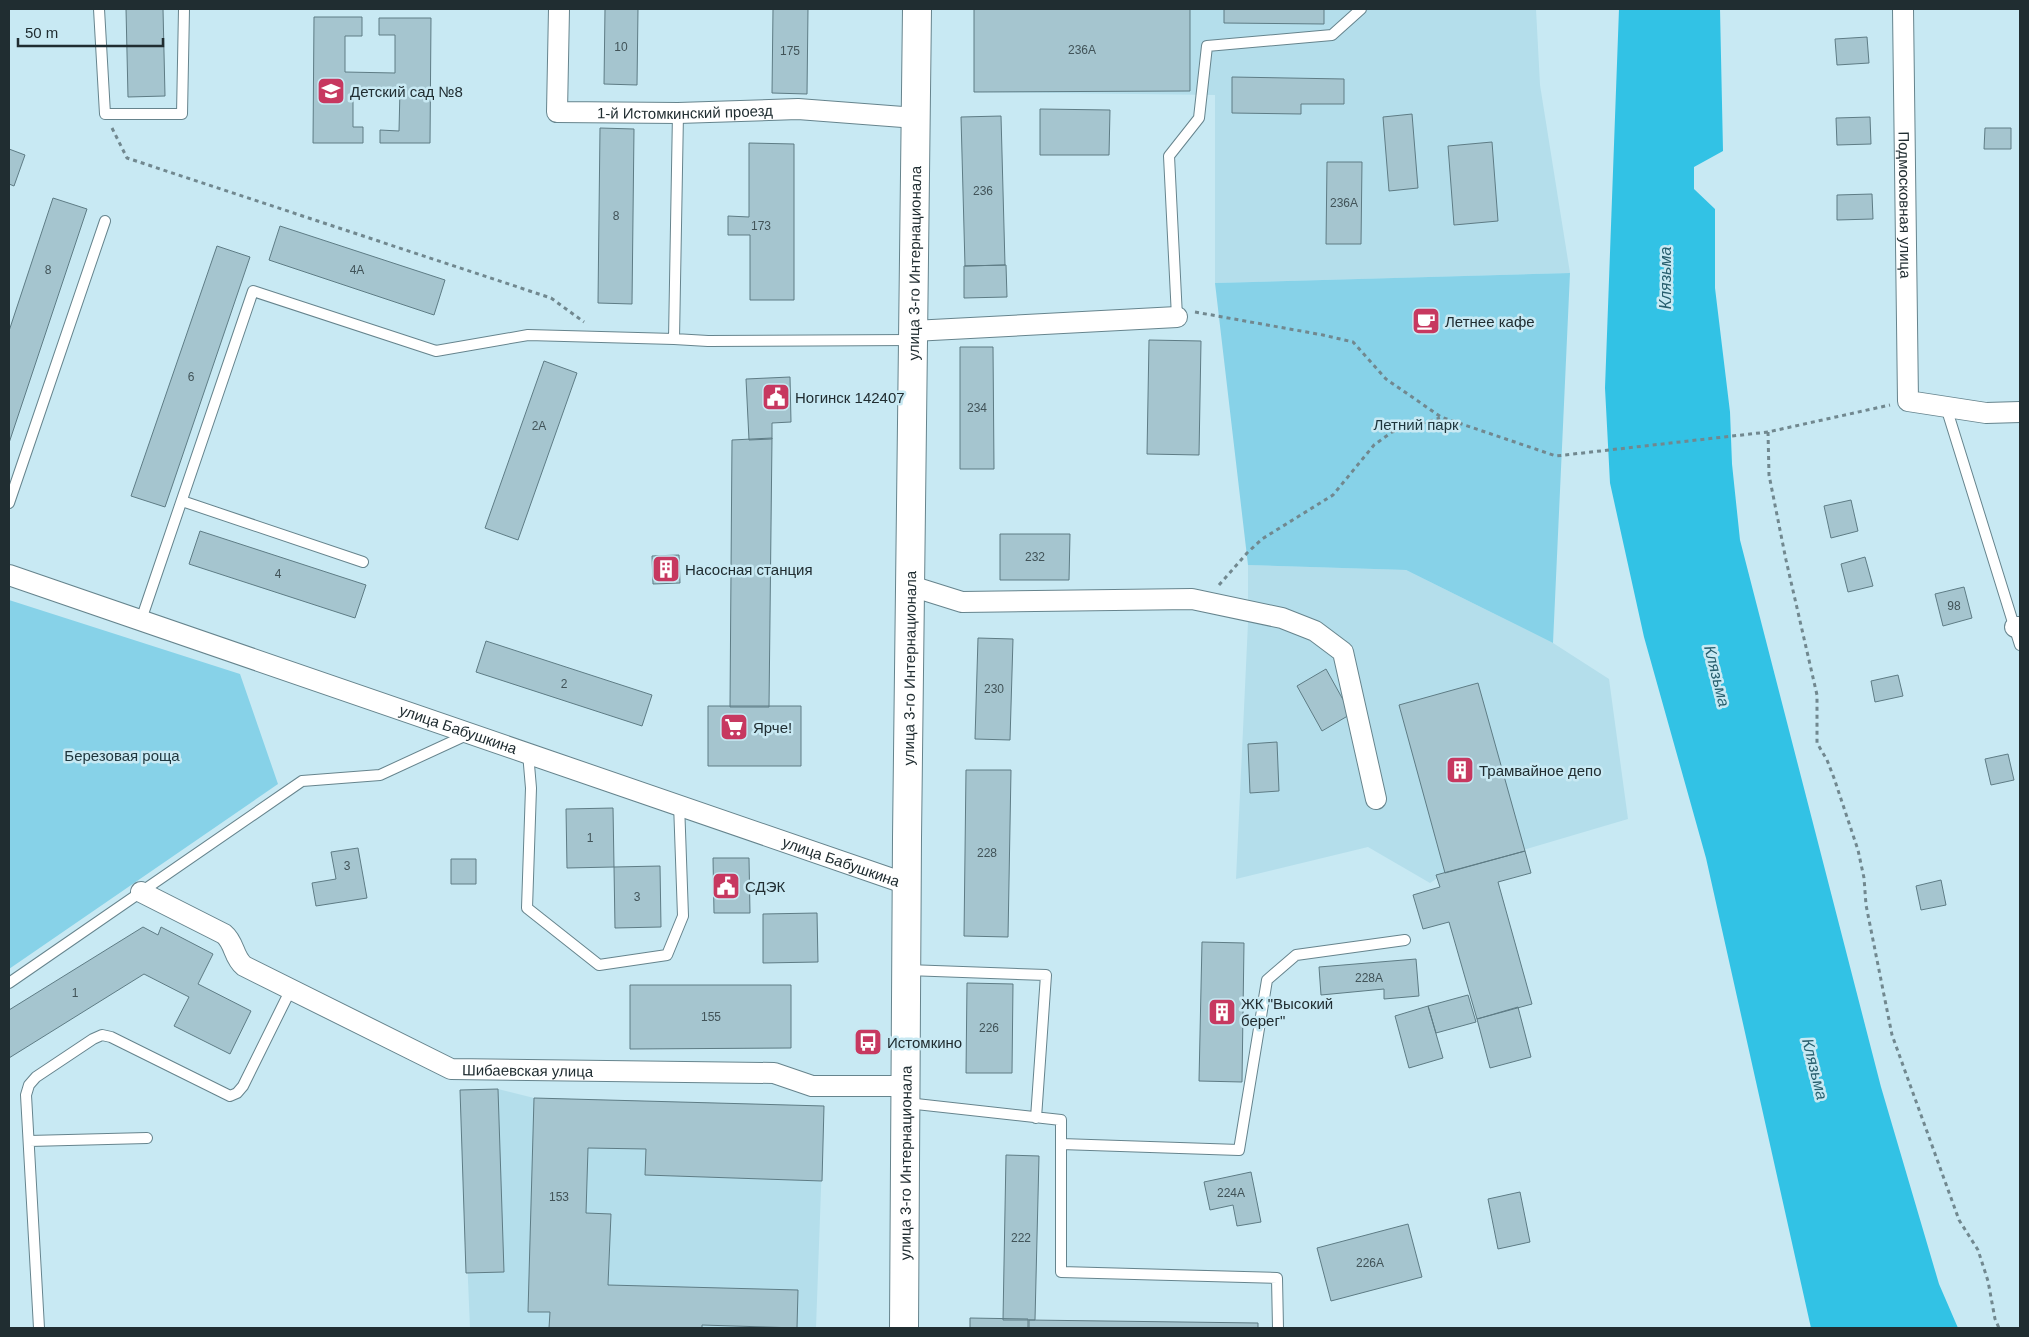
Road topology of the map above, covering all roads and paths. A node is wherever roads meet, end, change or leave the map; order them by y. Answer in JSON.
{"nodes":[{"id":1,"x":99,"y":9,"type":"edge"},
{"id":2,"x":184,"y":9,"type":"edge"},
{"id":3,"x":559,"y":9,"type":"edge"},
{"id":4,"x":917,"y":9,"type":"edge"},
{"id":5,"x":1361,"y":9,"type":"edge"},
{"id":6,"x":1903,"y":9,"type":"edge"},
{"id":7,"x":678,"y":113,"type":"junction"},
{"id":8,"x":105,"y":114,"type":"junction"},
{"id":9,"x":916,"y":118,"type":"junction"},
{"id":10,"x":105,"y":221,"type":"dead end"},
{"id":11,"x":1177,"y":312,"type":"junction"},
{"id":12,"x":913,"y":336,"type":"junction"},
{"id":13,"x":604,"y":337,"type":"junction"},
{"id":14,"x":674,"y":339,"type":"junction"},
{"id":15,"x":1908,"y":401,"type":"junction"},
{"id":16,"x":1946,"y":407,"type":"junction"},
{"id":17,"x":2020,"y":412,"type":"edge"},
{"id":18,"x":1441,"y":417,"type":"junction"},
{"id":19,"x":1768,"y":432,"type":"junction"},
{"id":20,"x":182,"y":501,"type":"junction"},
{"id":21,"x":9,"y":503,"type":"edge"},
{"id":22,"x":363,"y":562,"type":"dead end"},
{"id":23,"x":9,"y":574,"type":"edge"},
{"id":24,"x":910,"y":586,"type":"junction"},
{"id":25,"x":1192,"y":599,"type":"junction"},
{"id":26,"x":141,"y":620,"type":"junction"},
{"id":27,"x":2019,"y":633,"type":"edge"},
{"id":28,"x":471,"y":733,"type":"junction"},
{"id":29,"x":528,"y":753,"type":"junction"},
{"id":30,"x":1376,"y":799,"type":"dead end"},
{"id":31,"x":679,"y":803,"type":"junction"},
{"id":32,"x":907,"y":884,"type":"junction"},
{"id":33,"x":141,"y":892,"type":"junction"},
{"id":34,"x":1405,"y":940,"type":"dead end"},
{"id":35,"x":906,"y":970,"type":"junction"},
{"id":36,"x":9,"y":983,"type":"edge"},
{"id":37,"x":292,"y":989,"type":"junction"},
{"id":38,"x":906,"y":1095,"type":"junction"},
{"id":39,"x":1036,"y":1118,"type":"junction"},
{"id":40,"x":147,"y":1138,"type":"dead end"},
{"id":41,"x":29,"y":1141,"type":"junction"},
{"id":42,"x":1061,"y":1144,"type":"junction"},
{"id":43,"x":39,"y":1328,"type":"edge"},
{"id":44,"x":904,"y":1328,"type":"edge"},
{"id":45,"x":1278,"y":1328,"type":"edge"},
{"id":46,"x":1999,"y":1328,"type":"edge"}],
"edges":[{"from":1,"to":8,"type":"lane"},
{"from":2,"to":8,"type":"lane"},
{"from":3,"to":7,"type":"street","name":"1-й Истомкинский проезд"},
{"from":4,"to":9,"type":"main road","name":"улица 3-го Интернационала"},
{"from":5,"to":11,"type":"lane"},
{"from":6,"to":15,"type":"street","name":"Подмосковная улица"},
{"from":7,"to":9,"type":"street","name":"1-й Истомкинский проезд"},
{"from":7,"to":14,"type":"lane"},
{"from":8,"to":13,"type":"path"},
{"from":9,"to":12,"type":"main road","name":"улица 3-го Интернационала"},
{"from":10,"to":21,"type":"lane"},
{"from":11,"to":12,"type":"street"},
{"from":11,"to":18,"type":"path"},
{"from":12,"to":14,"type":"lane"},
{"from":12,"to":24,"type":"main road","name":"улица 3-го Интернационала"},
{"from":13,"to":14,"type":"lane"},
{"from":13,"to":20,"type":"lane"},
{"from":15,"to":16,"type":"street"},
{"from":15,"to":19,"type":"path"},
{"from":16,"to":17,"type":"street"},
{"from":16,"to":27,"type":"lane"},
{"from":18,"to":19,"type":"path"},
{"from":18,"to":25,"type":"path"},
{"from":19,"to":46,"type":"path"},
{"from":20,"to":22,"type":"lane"},
{"from":20,"to":26,"type":"lane"},
{"from":23,"to":26,"type":"street","name":"улица Бабушкина"},
{"from":24,"to":25,"type":"street"},
{"from":24,"to":32,"type":"main road","name":"улица 3-го Интернационала"},
{"from":25,"to":30,"type":"street"},
{"from":26,"to":28,"type":"street","name":"улица Бабушкина"},
{"from":28,"to":29,"type":"street","name":"улица Бабушкина"},
{"from":28,"to":33,"type":"lane"},
{"from":29,"to":31,"type":"street","name":"улица Бабушкина"},
{"from":29,"to":31,"type":"lane"},
{"from":31,"to":32,"type":"street","name":"улица Бабушкина"},
{"from":32,"to":35,"type":"main road","name":"улица 3-го Интернационала"},
{"from":33,"to":36,"type":"lane"},
{"from":33,"to":37,"type":"street","name":"Шибаевская улица"},
{"from":34,"to":42,"type":"lane"},
{"from":35,"to":38,"type":"main road","name":"улица 3-го Интернационала"},
{"from":35,"to":39,"type":"lane"},
{"from":37,"to":38,"type":"street","name":"Шибаевская улица"},
{"from":37,"to":41,"type":"lane"},
{"from":38,"to":39,"type":"lane"},
{"from":38,"to":44,"type":"main road","name":"улица 3-го Интернационала"},
{"from":39,"to":42,"type":"lane"},
{"from":40,"to":41,"type":"lane"},
{"from":41,"to":43,"type":"lane"},
{"from":42,"to":45,"type":"lane"}]}
